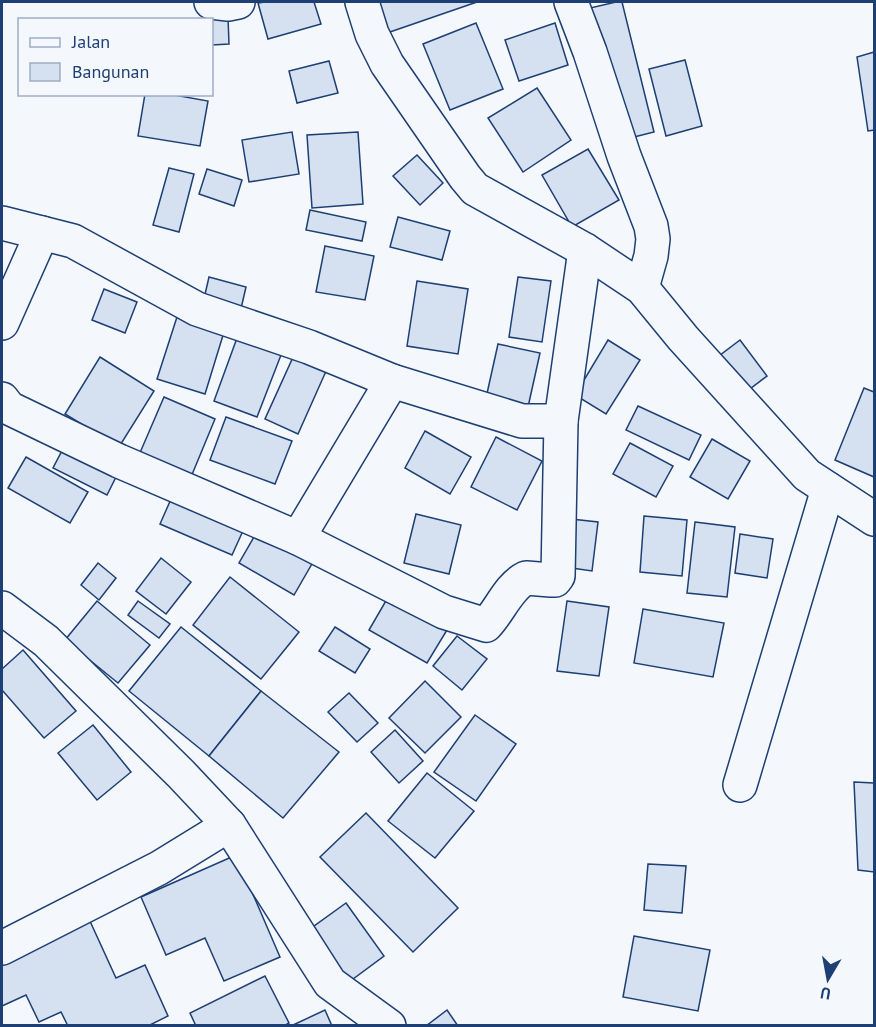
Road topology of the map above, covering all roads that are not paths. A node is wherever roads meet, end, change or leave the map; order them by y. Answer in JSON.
{"nodes":[{"id":1,"x":211,"y":2,"type":"edge"},
{"id":2,"x":237,"y":2,"type":"edge"},
{"id":3,"x":362,"y":2,"type":"edge"},
{"id":4,"x":571,"y":2,"type":"edge"},
{"id":5,"x":2,"y":223,"type":"edge"},
{"id":6,"x":42,"y":233,"type":"junction"},
{"id":7,"x":585,"y":250,"type":"junction"},
{"id":8,"x":642,"y":288,"type":"junction"},
{"id":9,"x":2,"y":324,"type":"edge"},
{"id":10,"x":392,"y":381,"type":"junction"},
{"id":11,"x":4,"y":409,"type":"edge"},
{"id":12,"x":561,"y":421,"type":"junction"},
{"id":13,"x":828,"y":489,"type":"junction"},
{"id":14,"x":874,"y":519,"type":"edge"},
{"id":15,"x":298,"y":538,"type":"junction"},
{"id":16,"x":2,"y":608,"type":"edge"},
{"id":17,"x":740,"y":784,"type":"dead end"},
{"id":18,"x":229,"y":825,"type":"junction"},
{"id":19,"x":2,"y":948,"type":"edge"},
{"id":20,"x":389,"y":1026,"type":"edge"}],
"edges":[{"from":1,"to":2,"type":"street"},
{"from":3,"to":7,"type":"street"},
{"from":4,"to":8,"type":"street"},
{"from":5,"to":6,"type":"street"},
{"from":6,"to":9,"type":"street"},
{"from":6,"to":10,"type":"street"},
{"from":7,"to":8,"type":"street"},
{"from":7,"to":12,"type":"street"},
{"from":8,"to":13,"type":"street"},
{"from":10,"to":12,"type":"street"},
{"from":10,"to":15,"type":"street"},
{"from":11,"to":15,"type":"street"},
{"from":12,"to":15,"type":"street"},
{"from":13,"to":14,"type":"street"},
{"from":13,"to":17,"type":"street"},
{"from":16,"to":18,"type":"street"},
{"from":18,"to":19,"type":"street"},
{"from":18,"to":20,"type":"street"}]}
